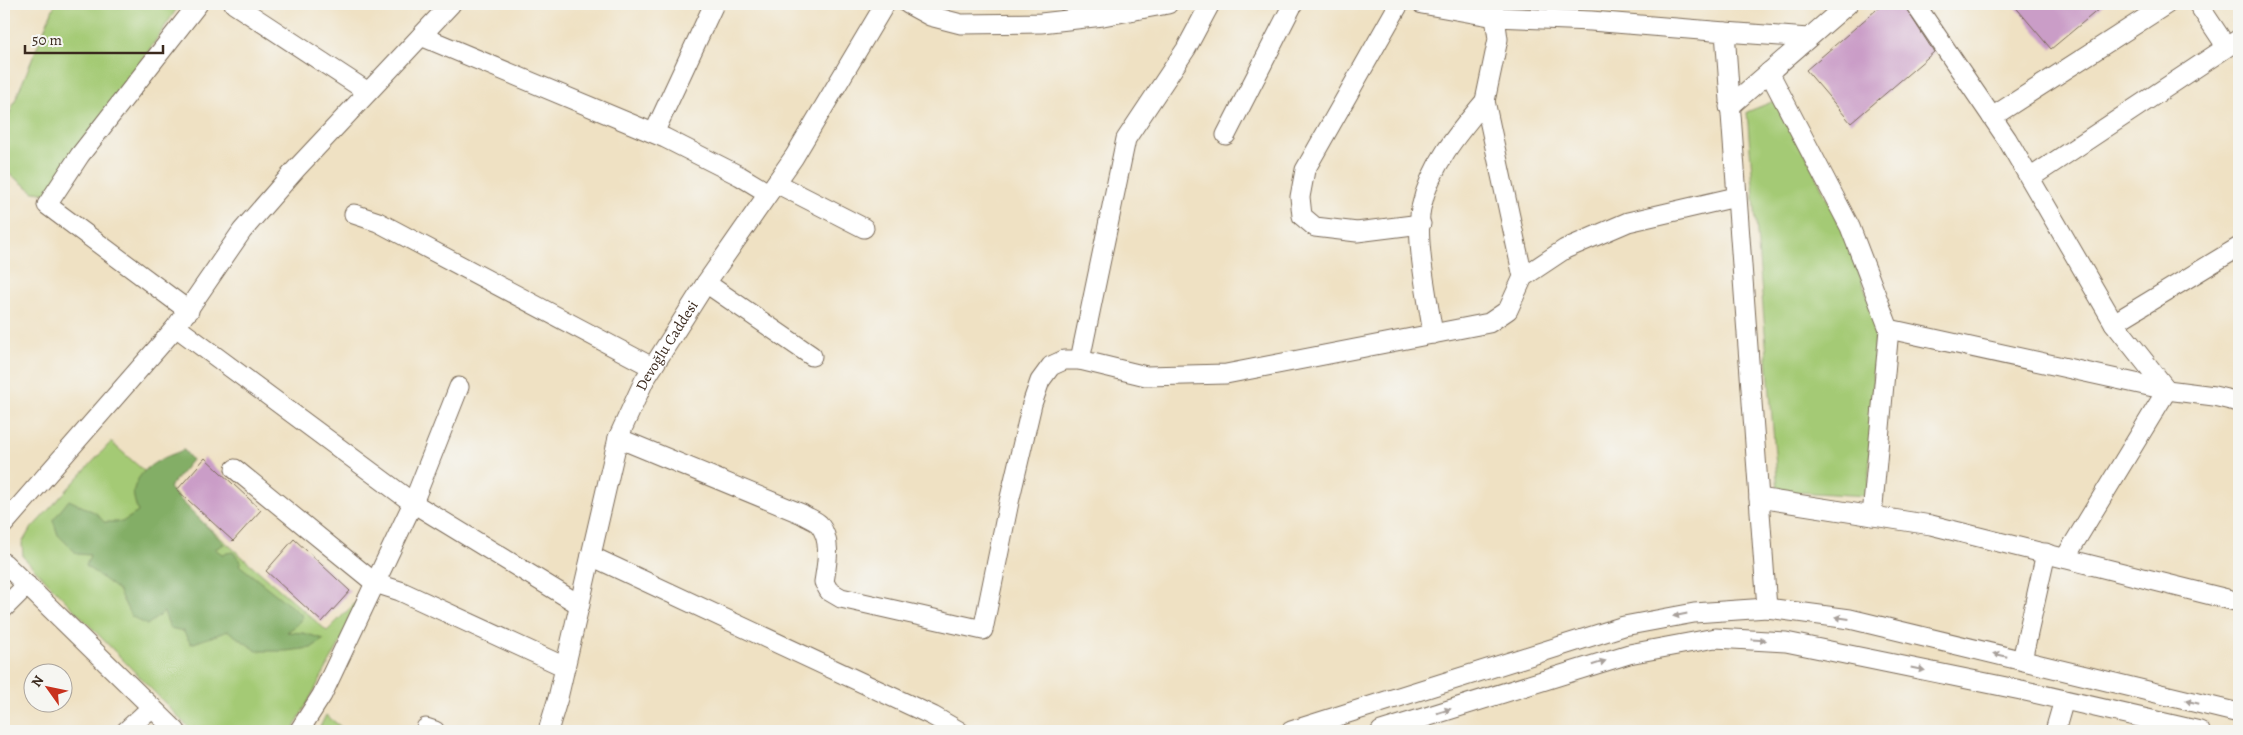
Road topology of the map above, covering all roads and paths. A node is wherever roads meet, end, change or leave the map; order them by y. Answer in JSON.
{"nodes":[{"id":1,"x":198,"y":4,"type":"edge"},
{"id":2,"x":234,"y":4,"type":"edge"},
{"id":3,"x":451,"y":4,"type":"edge"},
{"id":4,"x":714,"y":4,"type":"edge"},
{"id":5,"x":885,"y":4,"type":"edge"},
{"id":6,"x":908,"y":4,"type":"edge"},
{"id":7,"x":1168,"y":4,"type":"edge"},
{"id":8,"x":1210,"y":4,"type":"edge"},
{"id":9,"x":1293,"y":4,"type":"edge"},
{"id":10,"x":1399,"y":4,"type":"edge"},
{"id":11,"x":1422,"y":4,"type":"edge"},
{"id":12,"x":1848,"y":4,"type":"edge"},
{"id":13,"x":1916,"y":4,"type":"edge"},
{"id":14,"x":2167,"y":4,"type":"edge"},
{"id":15,"x":2198,"y":4,"type":"edge"},
{"id":16,"x":1591,"y":12,"type":"edge"},
{"id":17,"x":1495,"y":17,"type":"junction"},
{"id":18,"x":1724,"y":32,"type":"junction"},
{"id":19,"x":421,"y":36,"type":"junction"},
{"id":20,"x":1808,"y":38,"type":"junction"},
{"id":21,"x":2233,"y":43,"type":"edge"},
{"id":22,"x":1769,"y":72,"type":"junction"},
{"id":23,"x":368,"y":92,"type":"junction"},
{"id":24,"x":1485,"y":101,"type":"junction"},
{"id":25,"x":1729,"y":107,"type":"junction"},
{"id":26,"x":1992,"y":117,"type":"junction"},
{"id":27,"x":654,"y":133,"type":"junction"},
{"id":28,"x":1226,"y":135,"type":"dead end"},
{"id":29,"x":2030,"y":178,"type":"junction"},
{"id":30,"x":772,"y":188,"type":"junction"},
{"id":31,"x":1736,"y":197,"type":"junction"},
{"id":32,"x":354,"y":214,"type":"dead end"},
{"id":33,"x":1421,"y":224,"type":"junction"},
{"id":34,"x":864,"y":228,"type":"dead end"},
{"id":35,"x":2239,"y":247,"type":"edge"},
{"id":36,"x":1523,"y":277,"type":"junction"},
{"id":37,"x":706,"y":284,"type":"junction"},
{"id":38,"x":189,"y":311,"type":"junction"},
{"id":39,"x":2114,"y":323,"type":"junction"},
{"id":40,"x":176,"y":327,"type":"junction"},
{"id":41,"x":1889,"y":329,"type":"junction"},
{"id":42,"x":1433,"y":334,"type":"junction"},
{"id":43,"x":812,"y":356,"type":"dead end"},
{"id":44,"x":1080,"y":360,"type":"junction"},
{"id":45,"x":652,"y":367,"type":"junction"},
{"id":46,"x":459,"y":386,"type":"dead end"},
{"id":47,"x":2167,"y":390,"type":"junction"},
{"id":48,"x":2239,"y":402,"type":"edge"},
{"id":49,"x":618,"y":438,"type":"junction"},
{"id":50,"x":235,"y":469,"type":"dead end"},
{"id":51,"x":1759,"y":498,"type":"junction"},
{"id":52,"x":413,"y":503,"type":"junction"},
{"id":53,"x":1872,"y":516,"type":"junction"},
{"id":54,"x":4,"y":524,"type":"edge"},
{"id":55,"x":2046,"y":552,"type":"junction"},
{"id":56,"x":591,"y":556,"type":"junction"},
{"id":57,"x":2065,"y":558,"type":"junction"},
{"id":58,"x":4,"y":563,"type":"edge"},
{"id":59,"x":375,"y":583,"type":"junction"},
{"id":60,"x":26,"y":585,"type":"junction"},
{"id":61,"x":2239,"y":602,"type":"edge"},
{"id":62,"x":580,"y":605,"type":"junction"},
{"id":63,"x":4,"y":608,"type":"edge"},
{"id":64,"x":1767,"y":608,"type":"junction"},
{"id":65,"x":2022,"y":660,"type":"junction"},
{"id":66,"x":565,"y":666,"type":"junction"},
{"id":67,"x":2064,"y":700,"type":"junction"},
{"id":68,"x":152,"y":707,"type":"junction"},
{"id":69,"x":2239,"y":713,"type":"edge"},
{"id":70,"x":126,"y":731,"type":"edge"},
{"id":71,"x":176,"y":731,"type":"edge"},
{"id":72,"x":299,"y":731,"type":"edge"},
{"id":73,"x":548,"y":731,"type":"edge"},
{"id":74,"x":959,"y":731,"type":"edge"},
{"id":75,"x":1291,"y":731,"type":"edge"},
{"id":76,"x":1381,"y":731,"type":"edge"},
{"id":77,"x":2055,"y":731,"type":"edge"},
{"id":78,"x":2200,"y":731,"type":"edge"}],
"edges":[{"from":1,"to":38,"type":"street"},
{"from":2,"to":23,"type":"street"},
{"from":3,"to":19,"type":"street"},
{"from":4,"to":27,"type":"street"},
{"from":5,"to":30,"type":"street","name":"Devoğlu Caddesi"},
{"from":6,"to":7,"type":"street"},
{"from":8,"to":44,"type":"street"},
{"from":9,"to":28,"type":"street"},
{"from":10,"to":33,"type":"street"},
{"from":11,"to":17,"type":"street"},
{"from":12,"to":20,"type":"street"},
{"from":13,"to":26,"type":"street"},
{"from":14,"to":26,"type":"street"},
{"from":15,"to":21,"type":"street"},
{"from":16,"to":17,"type":"street"},
{"from":16,"to":18,"type":"street"},
{"from":17,"to":24,"type":"street"},
{"from":18,"to":20,"type":"street"},
{"from":18,"to":25,"type":"street"},
{"from":19,"to":23,"type":"street"},
{"from":19,"to":27,"type":"street"},
{"from":20,"to":22,"type":"street"},
{"from":21,"to":29,"type":"street"},
{"from":22,"to":25,"type":"street"},
{"from":22,"to":41,"type":"street"},
{"from":23,"to":38,"type":"street"},
{"from":24,"to":33,"type":"street"},
{"from":24,"to":36,"type":"street"},
{"from":25,"to":31,"type":"street"},
{"from":26,"to":29,"type":"street"},
{"from":27,"to":30,"type":"street"},
{"from":29,"to":39,"type":"street"},
{"from":30,"to":34,"type":"street"},
{"from":30,"to":37,"type":"street","name":"Devoğlu Caddesi"},
{"from":31,"to":36,"type":"street"},
{"from":31,"to":51,"type":"street"},
{"from":32,"to":45,"type":"street"},
{"from":33,"to":42,"type":"street"},
{"from":35,"to":39,"type":"street"},
{"from":36,"to":42,"type":"street"},
{"from":37,"to":43,"type":"street"},
{"from":37,"to":45,"type":"street","name":"Devoğlu Caddesi"},
{"from":38,"to":40,"type":"street"},
{"from":39,"to":47,"type":"street"},
{"from":40,"to":52,"type":"street"},
{"from":40,"to":54,"type":"street"},
{"from":41,"to":47,"type":"street"},
{"from":41,"to":53,"type":"street"},
{"from":42,"to":44,"type":"street"},
{"from":44,"to":49,"type":"street"},
{"from":45,"to":49,"type":"street","name":"Devoğlu Caddesi"},
{"from":46,"to":52,"type":"street"},
{"from":47,"to":48,"type":"street"},
{"from":47,"to":57,"type":"street"},
{"from":49,"to":56,"type":"street","name":"Devoğlu Caddesi"},
{"from":50,"to":59,"type":"street"},
{"from":51,"to":53,"type":"street"},
{"from":51,"to":64,"type":"street"},
{"from":52,"to":59,"type":"street"},
{"from":52,"to":62,"type":"street"},
{"from":53,"to":55,"type":"street"},
{"from":55,"to":57,"type":"street"},
{"from":55,"to":65,"type":"street"},
{"from":56,"to":62,"type":"street","name":"Devoğlu Caddesi"},
{"from":56,"to":74,"type":"street"},
{"from":57,"to":61,"type":"street"},
{"from":58,"to":60,"type":"street"},
{"from":59,"to":66,"type":"street"},
{"from":59,"to":72,"type":"street"},
{"from":60,"to":63,"type":"street"},
{"from":60,"to":68,"type":"street"},
{"from":62,"to":66,"type":"street","name":"Devoğlu Caddesi"},
{"from":65,"to":64,"type":"street","one_way":true},
{"from":64,"to":75,"type":"street","one_way":true},
{"from":69,"to":65,"type":"street","one_way":true},
{"from":66,"to":73,"type":"street","name":"Devoğlu Caddesi"},
{"from":76,"to":67,"type":"street","one_way":true},
{"from":67,"to":77,"type":"street"},
{"from":67,"to":78,"type":"street"},
{"from":68,"to":70,"type":"street"},
{"from":68,"to":71,"type":"street"}]}
